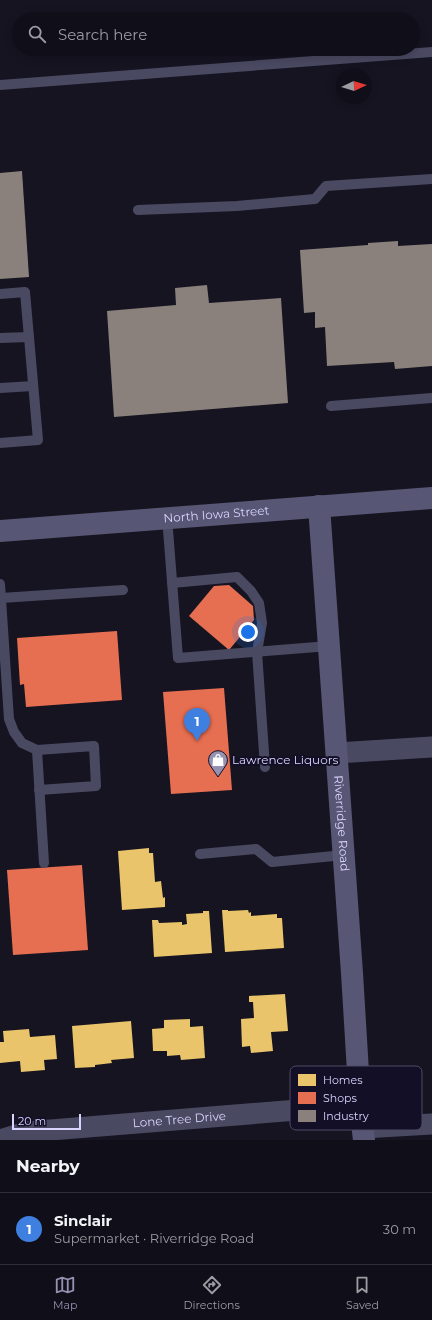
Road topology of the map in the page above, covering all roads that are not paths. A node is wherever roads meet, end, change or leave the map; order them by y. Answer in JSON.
{"nodes":[{"id":1,"x":432,"y":52,"type":"edge"},
{"id":2,"x":420,"y":53,"type":"edge"},
{"id":3,"x":380,"y":56,"type":"edge"},
{"id":4,"x":0,"y":85,"type":"edge"},
{"id":5,"x":432,"y":179,"type":"edge"},
{"id":6,"x":138,"y":210,"type":"dead end"},
{"id":7,"x":0,"y":294,"type":"edge"},
{"id":8,"x":29,"y":337,"type":"junction"},
{"id":9,"x":0,"y":338,"type":"edge"},
{"id":10,"x":33,"y":386,"type":"junction"},
{"id":11,"x":0,"y":388,"type":"edge"},
{"id":12,"x":432,"y":398,"type":"edge"},
{"id":13,"x":331,"y":406,"type":"dead end"},
{"id":14,"x":0,"y":443,"type":"edge"},
{"id":15,"x":432,"y":498,"type":"edge"},
{"id":16,"x":319,"y":506,"type":"junction"},
{"id":17,"x":167,"y":517,"type":"junction"},
{"id":18,"x":0,"y":531,"type":"edge"},
{"id":19,"x":172,"y":582,"type":"junction"},
{"id":20,"x":0,"y":584,"type":"edge"},
{"id":21,"x":123,"y":590,"type":"dead end"},
{"id":22,"x":1,"y":598,"type":"junction"},
{"id":23,"x":329,"y":646,"type":"junction"},
{"id":24,"x":257,"y":652,"type":"junction"},
{"id":25,"x":432,"y":747,"type":"edge"},
{"id":26,"x":36,"y":750,"type":"junction"},
{"id":27,"x":337,"y":753,"type":"junction"},
{"id":28,"x":265,"y":767,"type":"dead end"},
{"id":29,"x":39,"y":790,"type":"junction"},
{"id":30,"x":200,"y":854,"type":"dead end"},
{"id":31,"x":344,"y":855,"type":"junction"},
{"id":32,"x":44,"y":863,"type":"dead end"},
{"id":33,"x":358,"y":1066,"type":"edge"},
{"id":34,"x":290,"y":1111,"type":"edge"},
{"id":35,"x":432,"y":1124,"type":"edge"},
{"id":36,"x":422,"y":1125,"type":"edge"},
{"id":37,"x":391,"y":1130,"type":"edge"},
{"id":38,"x":364,"y":1134,"type":"edge"},
{"id":39,"x":0,"y":1140,"type":"edge"}],
"edges":[{"from":1,"to":2,"type":"lane"},
{"from":3,"to":4,"type":"lane"},
{"from":5,"to":6,"type":"lane"},
{"from":7,"to":8,"type":"lane"},
{"from":8,"to":9,"type":"lane"},
{"from":8,"to":10,"type":"lane"},
{"from":10,"to":11,"type":"lane"},
{"from":10,"to":14,"type":"lane"},
{"from":12,"to":13,"type":"lane"},
{"from":15,"to":16,"type":"street","name":"North Iowa Street"},
{"from":16,"to":17,"type":"street","name":"North Iowa Street"},
{"from":16,"to":23,"type":"street","name":"Riverridge Road"},
{"from":17,"to":18,"type":"street","name":"North Iowa Street"},
{"from":17,"to":19,"type":"lane"},
{"from":19,"to":24,"type":"lane"},
{"from":19,"to":24,"type":"lane"},
{"from":20,"to":22,"type":"lane"},
{"from":21,"to":22,"type":"lane"},
{"from":22,"to":26,"type":"lane"},
{"from":23,"to":24,"type":"lane"},
{"from":23,"to":27,"type":"street","name":"Riverridge Road"},
{"from":24,"to":28,"type":"lane"},
{"from":25,"to":27,"type":"street"},
{"from":26,"to":29,"type":"lane"},
{"from":26,"to":29,"type":"lane"},
{"from":27,"to":31,"type":"street","name":"Riverridge Road"},
{"from":29,"to":32,"type":"lane"},
{"from":30,"to":31,"type":"lane"},
{"from":31,"to":33,"type":"street","name":"Riverridge Road"},
{"from":34,"to":39,"type":"street","name":"Lone Tree Drive"},
{"from":35,"to":36,"type":"street"},
{"from":37,"to":38,"type":"street"}]}
